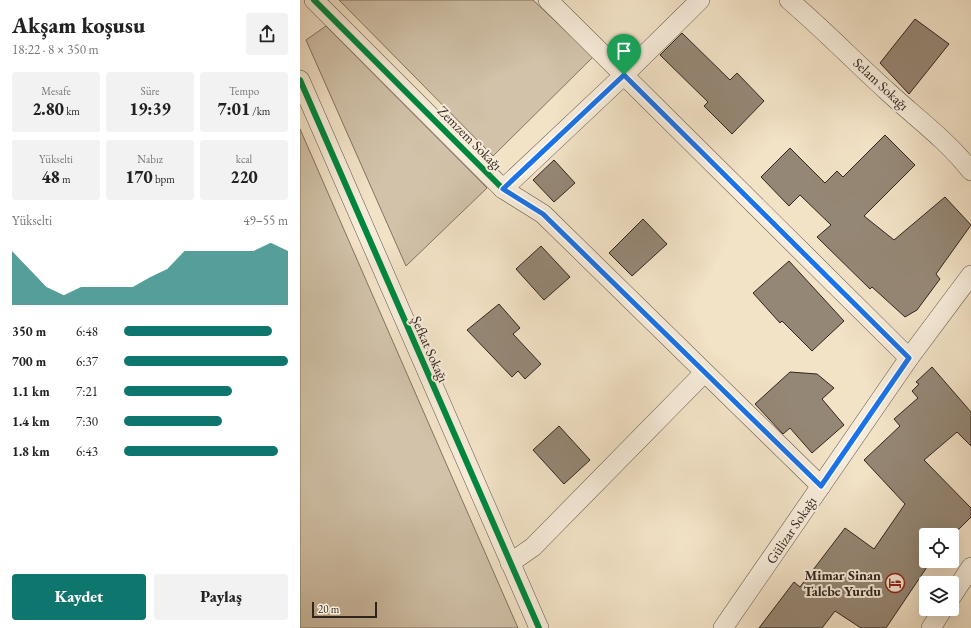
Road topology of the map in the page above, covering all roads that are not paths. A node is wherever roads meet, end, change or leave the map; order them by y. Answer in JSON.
{"nodes":[{"id":1,"x":314,"y":0,"type":"edge"},
{"id":2,"x":548,"y":0,"type":"edge"},
{"id":3,"x":700,"y":0,"type":"edge"},
{"id":4,"x":789,"y":0,"type":"edge"},
{"id":5,"x":624,"y":75,"type":"junction"},
{"id":6,"x":300,"y":80,"type":"edge"},
{"id":7,"x":971,"y":171,"type":"edge"},
{"id":8,"x":503,"y":189,"type":"junction"},
{"id":9,"x":971,"y":275,"type":"edge"},
{"id":10,"x":909,"y":358,"type":"junction"},
{"id":11,"x":704,"y":373,"type":"junction"},
{"id":12,"x":821,"y":486,"type":"junction"},
{"id":13,"x":510,"y":563,"type":"junction"},
{"id":14,"x":971,"y":567,"type":"edge"},
{"id":15,"x":959,"y":585,"type":"edge"},
{"id":16,"x":938,"y":616,"type":"edge"},
{"id":17,"x":539,"y":628,"type":"edge"},
{"id":18,"x":723,"y":628,"type":"edge"},
{"id":19,"x":930,"y":628,"type":"edge"}],
"edges":[{"from":1,"to":8,"type":"street","name":"Zemzem Sokağı"},
{"from":2,"to":5,"type":"street"},
{"from":3,"to":5,"type":"street"},
{"from":4,"to":7,"type":"street","name":"Selam Sokağı"},
{"from":5,"to":8,"type":"street"},
{"from":5,"to":10,"type":"street"},
{"from":6,"to":13,"type":"street","name":"Şefkat Sokağı"},
{"from":8,"to":11,"type":"street","name":"Zemzem Sokağı"},
{"from":9,"to":10,"type":"street","name":"Gülizar Sokağı"},
{"from":10,"to":12,"type":"street","name":"Gülizar Sokağı"},
{"from":11,"to":12,"type":"street","name":"Zemzem Sokağı"},
{"from":11,"to":13,"type":"street"},
{"from":12,"to":18,"type":"street","name":"Gülizar Sokağı"},
{"from":13,"to":17,"type":"street","name":"Şefkat Sokağı"},
{"from":14,"to":15,"type":"street"},
{"from":16,"to":19,"type":"street"}]}
